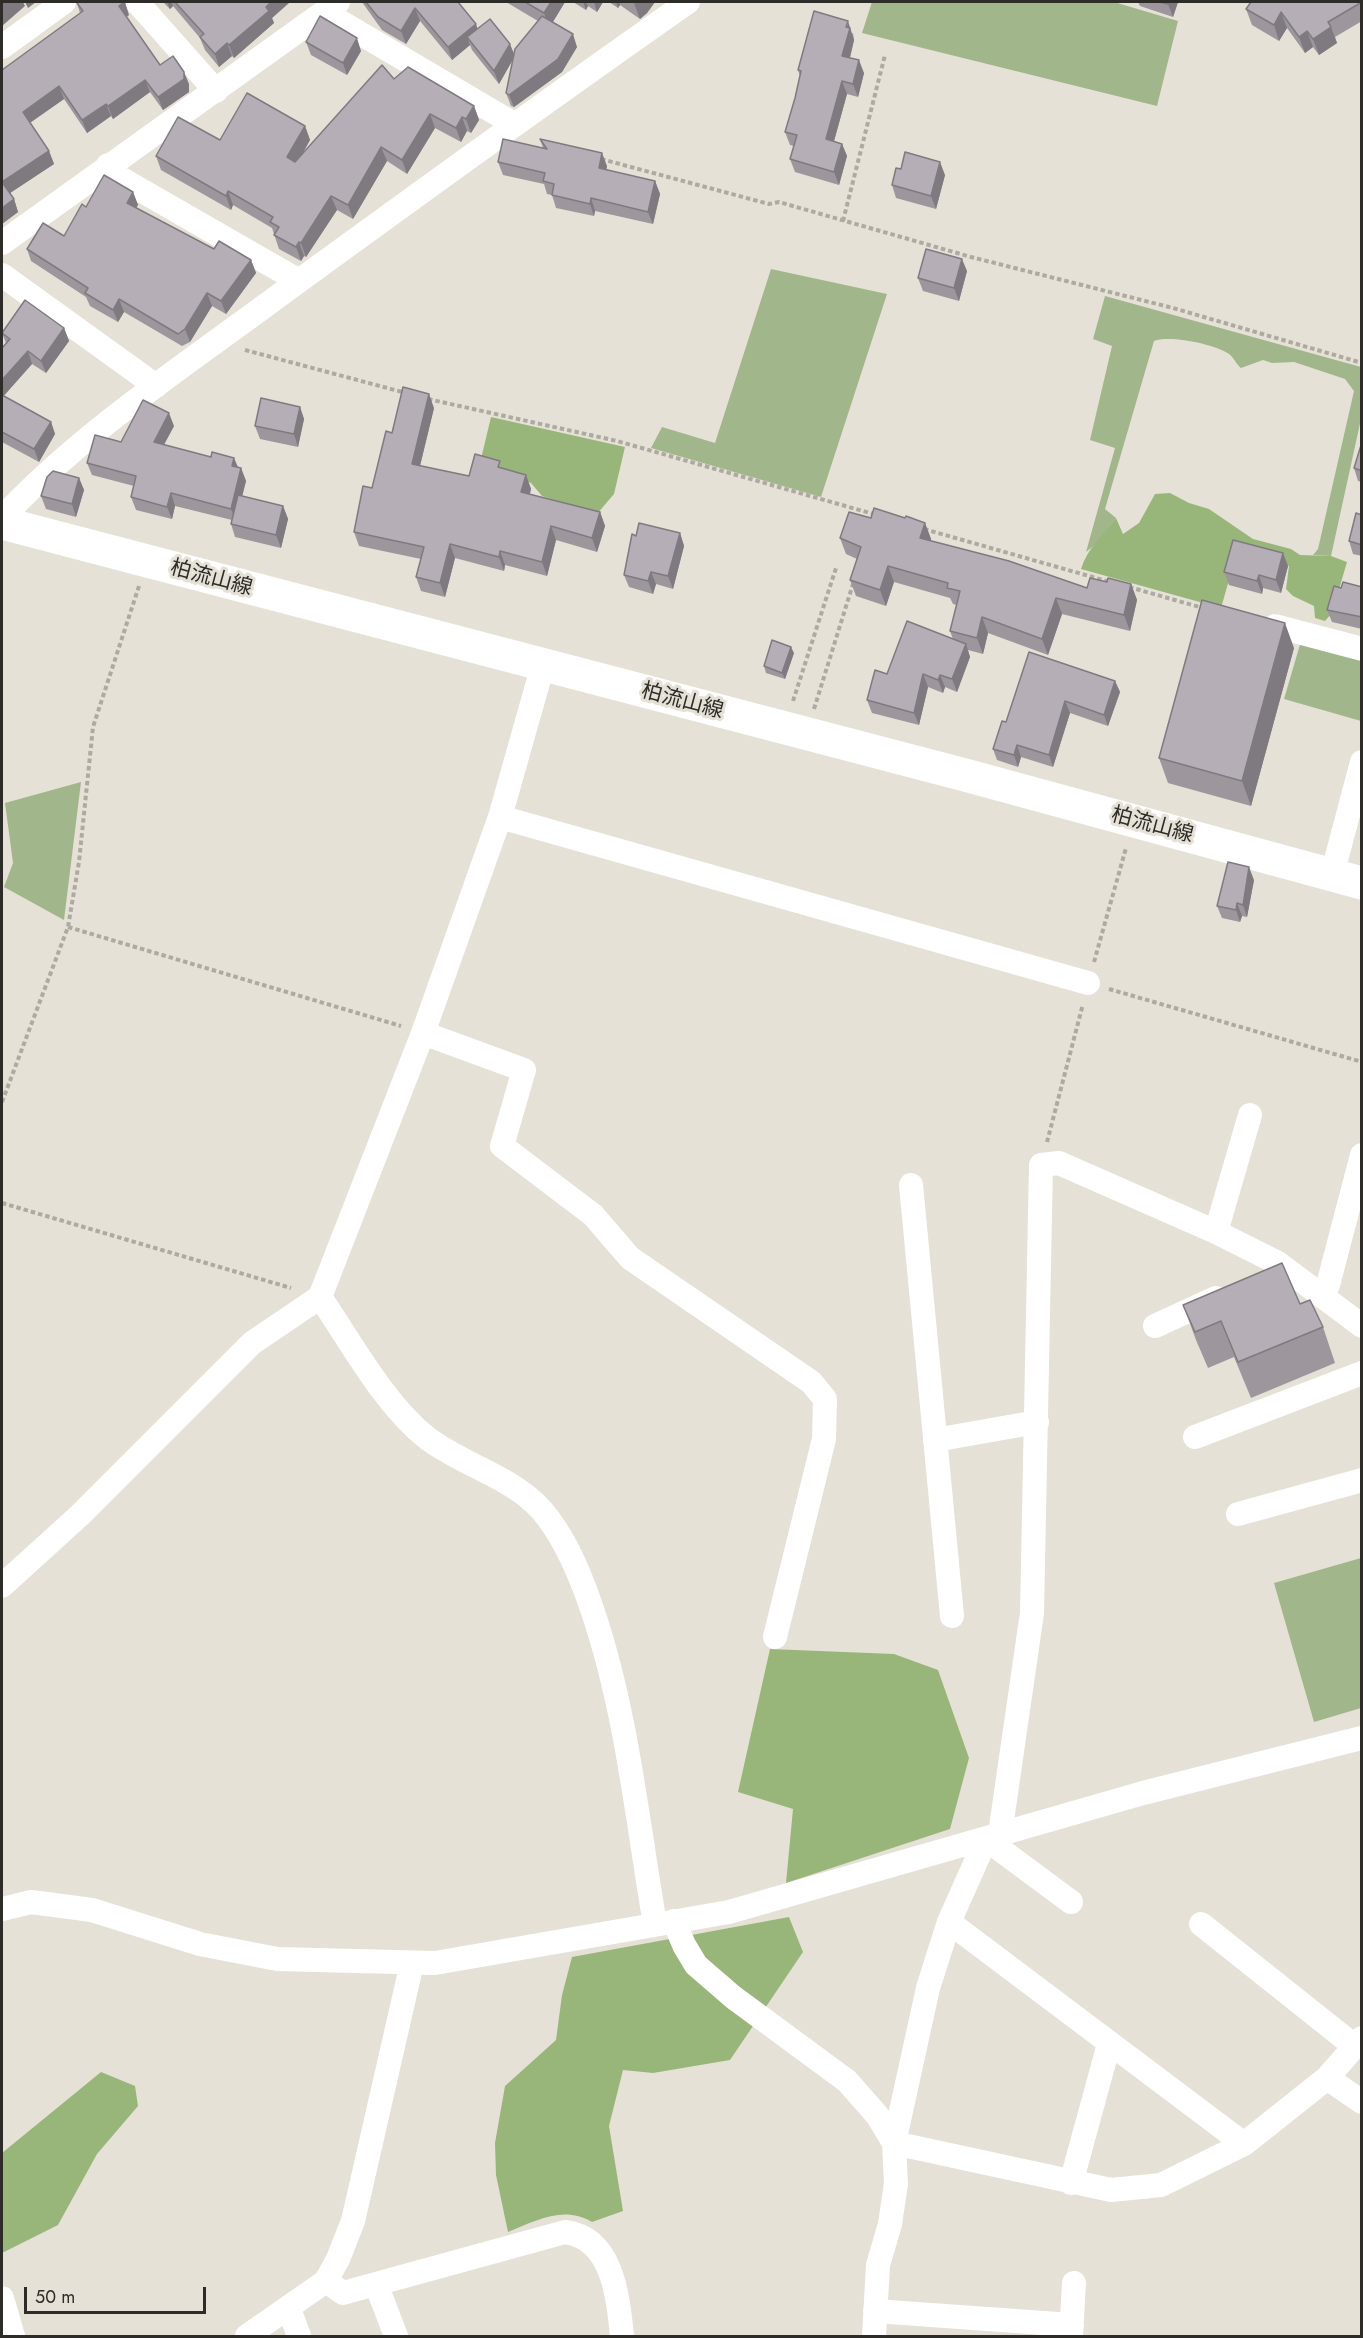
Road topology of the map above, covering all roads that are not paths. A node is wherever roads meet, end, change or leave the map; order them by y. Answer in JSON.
{"nodes":[{"id":1,"x":64,"y":2,"type":"edge"},
{"id":2,"x":137,"y":2,"type":"edge"},
{"id":3,"x":688,"y":2,"type":"edge"},
{"id":4,"x":331,"y":7,"type":"edge"},
{"id":5,"x":2,"y":47,"type":"edge"},
{"id":6,"x":216,"y":90,"type":"junction"},
{"id":7,"x":514,"y":124,"type":"junction"},
{"id":8,"x":108,"y":165,"type":"junction"},
{"id":9,"x":2,"y":243,"type":"edge"},
{"id":10,"x":2,"y":275,"type":"edge"},
{"id":11,"x":299,"y":281,"type":"junction"},
{"id":12,"x":156,"y":386,"type":"junction"},
{"id":13,"x":2,"y":518,"type":"edge"},
{"id":14,"x":2,"y":523,"type":"edge"},
{"id":15,"x":1275,"y":626,"type":"edge"},
{"id":16,"x":1362,"y":649,"type":"edge"},
{"id":17,"x":543,"y":665,"type":"junction"},
{"id":18,"x":1362,"y":762,"type":"edge"},
{"id":19,"x":500,"y":817,"type":"junction"},
{"id":20,"x":1347,"y":879,"type":"edge"},
{"id":21,"x":1088,"y":983,"type":"road end"},
{"id":22,"x":423,"y":1033,"type":"junction"},
{"id":23,"x":1250,"y":1115,"type":"dead end"},
{"id":24,"x":1362,"y":1155,"type":"edge"},
{"id":25,"x":911,"y":1185,"type":"dead end"},
{"id":26,"x":1216,"y":1232,"type":"junction"},
{"id":27,"x":1260,"y":1276,"type":"junction"},
{"id":28,"x":1320,"y":1294,"type":"junction"},
{"id":29,"x":320,"y":1297,"type":"junction"},
{"id":30,"x":1155,"y":1326,"type":"dead end"},
{"id":31,"x":1362,"y":1326,"type":"edge"},
{"id":32,"x":1362,"y":1373,"type":"edge"},
{"id":33,"x":1037,"y":1422,"type":"junction"},
{"id":34,"x":1196,"y":1437,"type":"dead end"},
{"id":35,"x":935,"y":1440,"type":"junction"},
{"id":36,"x":1362,"y":1480,"type":"edge"},
{"id":37,"x":1238,"y":1514,"type":"dead end"},
{"id":38,"x":2,"y":1586,"type":"edge"},
{"id":39,"x":952,"y":1616,"type":"dead end"},
{"id":40,"x":776,"y":1637,"type":"dead end"},
{"id":41,"x":1362,"y":1738,"type":"edge"},
{"id":42,"x":993,"y":1837,"type":"junction"},
{"id":43,"x":1071,"y":1902,"type":"dead end"},
{"id":44,"x":2,"y":1909,"type":"edge"},
{"id":45,"x":949,"y":1922,"type":"junction"},
{"id":46,"x":665,"y":1923,"type":"junction"},
{"id":47,"x":1201,"y":1924,"type":"dead end"},
{"id":48,"x":412,"y":1963,"type":"junction"},
{"id":49,"x":1358,"y":2041,"type":"edge"},
{"id":50,"x":1109,"y":2044,"type":"junction"},
{"id":51,"x":1327,"y":2078,"type":"junction"},
{"id":52,"x":1362,"y":2102,"type":"edge"},
{"id":53,"x":894,"y":2143,"type":"junction"},
{"id":54,"x":1244,"y":2144,"type":"junction"},
{"id":55,"x":1071,"y":2183,"type":"junction"},
{"id":56,"x":326,"y":2281,"type":"junction"},
{"id":57,"x":1074,"y":2283,"type":"dead end"},
{"id":58,"x":376,"y":2284,"type":"junction"},
{"id":59,"x":2,"y":2298,"type":"edge"},
{"id":60,"x":289,"y":2309,"type":"junction"},
{"id":61,"x":875,"y":2311,"type":"junction"},
{"id":62,"x":975,"y":2327,"type":"edge"},
{"id":63,"x":1072,"y":2331,"type":"edge"},
{"id":64,"x":13,"y":2337,"type":"edge"},
{"id":65,"x":247,"y":2337,"type":"edge"},
{"id":66,"x":298,"y":2337,"type":"edge"},
{"id":67,"x":396,"y":2337,"type":"edge"},
{"id":68,"x":621,"y":2337,"type":"edge"},
{"id":69,"x":874,"y":2337,"type":"edge"}],
"edges":[{"from":1,"to":5,"type":"street"},
{"from":2,"to":6,"type":"street"},
{"from":3,"to":7,"type":"street"},
{"from":4,"to":6,"type":"street"},
{"from":4,"to":7,"type":"street"},
{"from":6,"to":8,"type":"street"},
{"from":7,"to":11,"type":"street"},
{"from":8,"to":9,"type":"street"},
{"from":8,"to":11,"type":"street"},
{"from":10,"to":12,"type":"street"},
{"from":11,"to":12,"type":"street"},
{"from":12,"to":13,"type":"street"},
{"from":14,"to":17,"type":"main road","name":"柏流山線"},
{"from":15,"to":16,"type":"street"},
{"from":17,"to":19,"type":"street"},
{"from":17,"to":20,"type":"main road","name":"柏流山線"},
{"from":18,"to":20,"type":"street"},
{"from":19,"to":21,"type":"street"},
{"from":19,"to":22,"type":"street"},
{"from":22,"to":29,"type":"street"},
{"from":22,"to":40,"type":"street"},
{"from":23,"to":26,"type":"street"},
{"from":24,"to":28,"type":"street"},
{"from":25,"to":35,"type":"street"},
{"from":26,"to":27,"type":"street"},
{"from":26,"to":33,"type":"street"},
{"from":27,"to":28,"type":"street"},
{"from":27,"to":30,"type":"street"},
{"from":28,"to":31,"type":"street"},
{"from":29,"to":38,"type":"street"},
{"from":29,"to":46,"type":"street"},
{"from":32,"to":34,"type":"street"},
{"from":33,"to":35,"type":"street"},
{"from":33,"to":42,"type":"street"},
{"from":35,"to":39,"type":"street"},
{"from":36,"to":37,"type":"street"},
{"from":41,"to":42,"type":"street"},
{"from":42,"to":43,"type":"street"},
{"from":42,"to":45,"type":"street"},
{"from":42,"to":46,"type":"street"},
{"from":44,"to":48,"type":"street"},
{"from":45,"to":50,"type":"street"},
{"from":45,"to":53,"type":"street"},
{"from":46,"to":48,"type":"street"},
{"from":46,"to":53,"type":"street"},
{"from":47,"to":49,"type":"street"},
{"from":48,"to":56,"type":"street"},
{"from":49,"to":51,"type":"street"},
{"from":50,"to":54,"type":"street"},
{"from":50,"to":55,"type":"street"},
{"from":51,"to":52,"type":"street"},
{"from":51,"to":54,"type":"street"},
{"from":53,"to":55,"type":"street"},
{"from":53,"to":61,"type":"street"},
{"from":54,"to":55,"type":"street"},
{"from":56,"to":58,"type":"street"},
{"from":56,"to":60,"type":"street"},
{"from":57,"to":63,"type":"street"},
{"from":58,"to":67,"type":"street"},
{"from":58,"to":68,"type":"street"},
{"from":59,"to":64,"type":"street"},
{"from":60,"to":65,"type":"street"},
{"from":60,"to":66,"type":"street"},
{"from":61,"to":62,"type":"street"},
{"from":61,"to":69,"type":"street"},
{"from":62,"to":63,"type":"street"}]}
